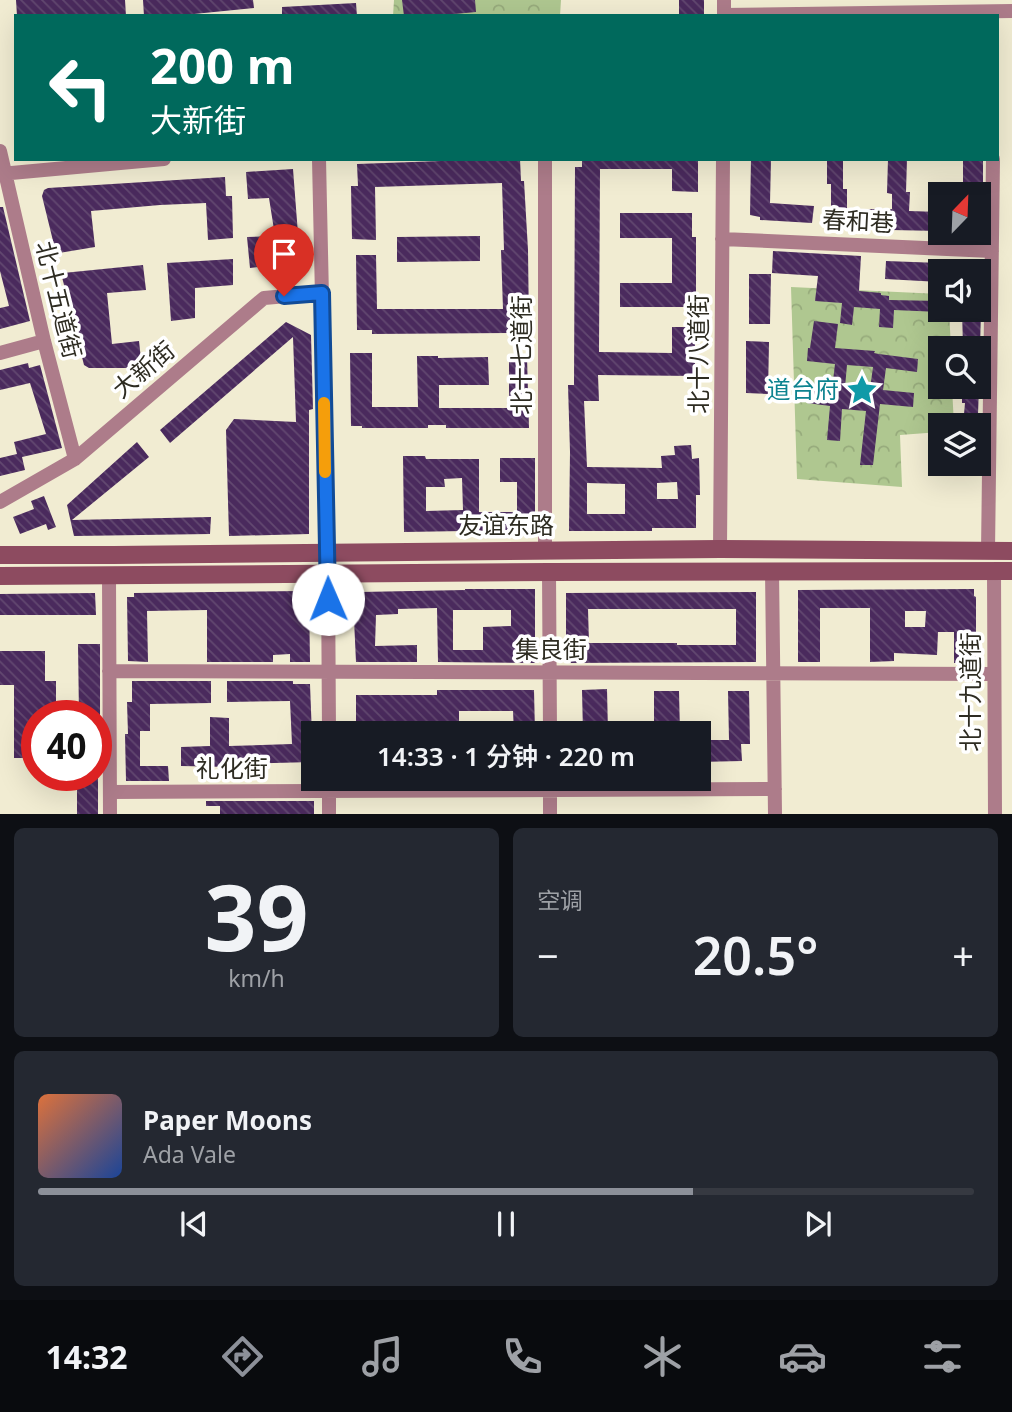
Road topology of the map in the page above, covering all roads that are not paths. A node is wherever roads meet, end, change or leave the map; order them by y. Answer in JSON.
{"nodes":[{"id":1,"x":993,"y":9,"type":"edge"},
{"id":2,"x":1012,"y":11,"type":"edge"},
{"id":3,"x":769,"y":14,"type":"edge"},
{"id":4,"x":0,"y":151,"type":"edge"},
{"id":5,"x":141,"y":161,"type":"edge"},
{"id":6,"x":319,"y":161,"type":"edge"},
{"id":7,"x":545,"y":161,"type":"edge"},
{"id":8,"x":723,"y":161,"type":"edge"},
{"id":9,"x":993,"y":161,"type":"edge"},
{"id":10,"x":2,"y":173,"type":"edge"},
{"id":11,"x":722,"y":239,"type":"junction"},
{"id":12,"x":992,"y":251,"type":"junction"},
{"id":13,"x":322,"y":293,"type":"junction"},
{"id":14,"x":44,"y":341,"type":"junction"},
{"id":15,"x":0,"y":353,"type":"edge"},
{"id":16,"x":75,"y":459,"type":"junction"},
{"id":17,"x":0,"y":502,"type":"edge"},
{"id":18,"x":720,"y":549,"type":"junction"},
{"id":19,"x":545,"y":551,"type":"junction"},
{"id":20,"x":988,"y":551,"type":"junction"},
{"id":21,"x":1012,"y":551,"type":"edge"},
{"id":22,"x":327,"y":552,"type":"junction"},
{"id":23,"x":0,"y":555,"type":"edge"},
{"id":24,"x":772,"y":571,"type":"junction"},
{"id":25,"x":1003,"y":571,"type":"edge"},
{"id":26,"x":549,"y":572,"type":"junction"},
{"id":27,"x":328,"y":574,"type":"junction"},
{"id":28,"x":0,"y":576,"type":"edge"},
{"id":29,"x":109,"y":576,"type":"junction"},
{"id":30,"x":109,"y":671,"type":"junction"},
{"id":31,"x":328,"y":672,"type":"junction"},
{"id":32,"x":550,"y":673,"type":"junction"},
{"id":33,"x":773,"y":673,"type":"junction"},
{"id":34,"x":993,"y":674,"type":"junction"},
{"id":35,"x":329,"y":721,"type":"edge"},
{"id":36,"x":550,"y":721,"type":"edge"},
{"id":37,"x":301,"y":786,"type":"edge"},
{"id":38,"x":711,"y":788,"type":"edge"},
{"id":39,"x":775,"y":789,"type":"junction"},
{"id":40,"x":329,"y":791,"type":"edge"},
{"id":41,"x":550,"y":791,"type":"edge"},
{"id":42,"x":110,"y":792,"type":"junction"},
{"id":43,"x":110,"y":814,"type":"edge"},
{"id":44,"x":330,"y":814,"type":"edge"},
{"id":45,"x":550,"y":814,"type":"edge"},
{"id":46,"x":775,"y":814,"type":"edge"},
{"id":47,"x":995,"y":814,"type":"edge"}],
"edges":[{"from":1,"to":2,"type":"street"},
{"from":1,"to":3,"type":"street"},
{"from":4,"to":10,"type":"street","name":"北十五道街"},
{"from":5,"to":10,"type":"street"},
{"from":6,"to":13,"type":"street"},
{"from":7,"to":19,"type":"street","name":"北十七道街"},
{"from":8,"to":11,"type":"street","name":"北十八道街"},
{"from":9,"to":12,"type":"street"},
{"from":10,"to":14,"type":"street","name":"北十五道街"},
{"from":11,"to":12,"type":"street","name":"春和巷"},
{"from":11,"to":18,"type":"street","name":"北十八道街"},
{"from":12,"to":20,"type":"street"},
{"from":13,"to":16,"type":"street","name":"大新街"},
{"from":13,"to":22,"type":"street"},
{"from":14,"to":15,"type":"street"},
{"from":14,"to":16,"type":"street","name":"北十五道街"},
{"from":16,"to":17,"type":"street","name":"大新街"},
{"from":18,"to":19,"type":"highway","name":"友谊东路"},
{"from":18,"to":20,"type":"highway","name":"友谊东路"},
{"from":19,"to":22,"type":"highway","name":"友谊东路"},
{"from":20,"to":21,"type":"highway","name":"友谊东路"},
{"from":22,"to":23,"type":"highway","name":"友谊东路"},
{"from":22,"to":27,"type":"street"},
{"from":24,"to":25,"type":"highway","name":"友谊东路"},
{"from":24,"to":26,"type":"highway","name":"友谊东路"},
{"from":24,"to":33,"type":"street"},
{"from":25,"to":34,"type":"street","name":"北十九道街"},
{"from":26,"to":27,"type":"highway","name":"友谊东路"},
{"from":26,"to":32,"type":"street"},
{"from":27,"to":29,"type":"highway","name":"友谊东路"},
{"from":27,"to":31,"type":"street"},
{"from":28,"to":29,"type":"highway","name":"友谊东路"},
{"from":29,"to":30,"type":"street"},
{"from":30,"to":31,"type":"street","name":"集良街"},
{"from":30,"to":42,"type":"street"},
{"from":31,"to":32,"type":"street","name":"集良街"},
{"from":31,"to":35,"type":"street"},
{"from":32,"to":33,"type":"street","name":"集良街"},
{"from":32,"to":36,"type":"street"},
{"from":33,"to":34,"type":"street","name":"集良街"},
{"from":33,"to":39,"type":"street"},
{"from":34,"to":47,"type":"street","name":"北十九道街"},
{"from":37,"to":42,"type":"street","name":"礼化街"},
{"from":38,"to":39,"type":"street","name":"礼化街"},
{"from":39,"to":46,"type":"street"},
{"from":40,"to":44,"type":"street"},
{"from":41,"to":45,"type":"street"},
{"from":42,"to":43,"type":"street"}]}
